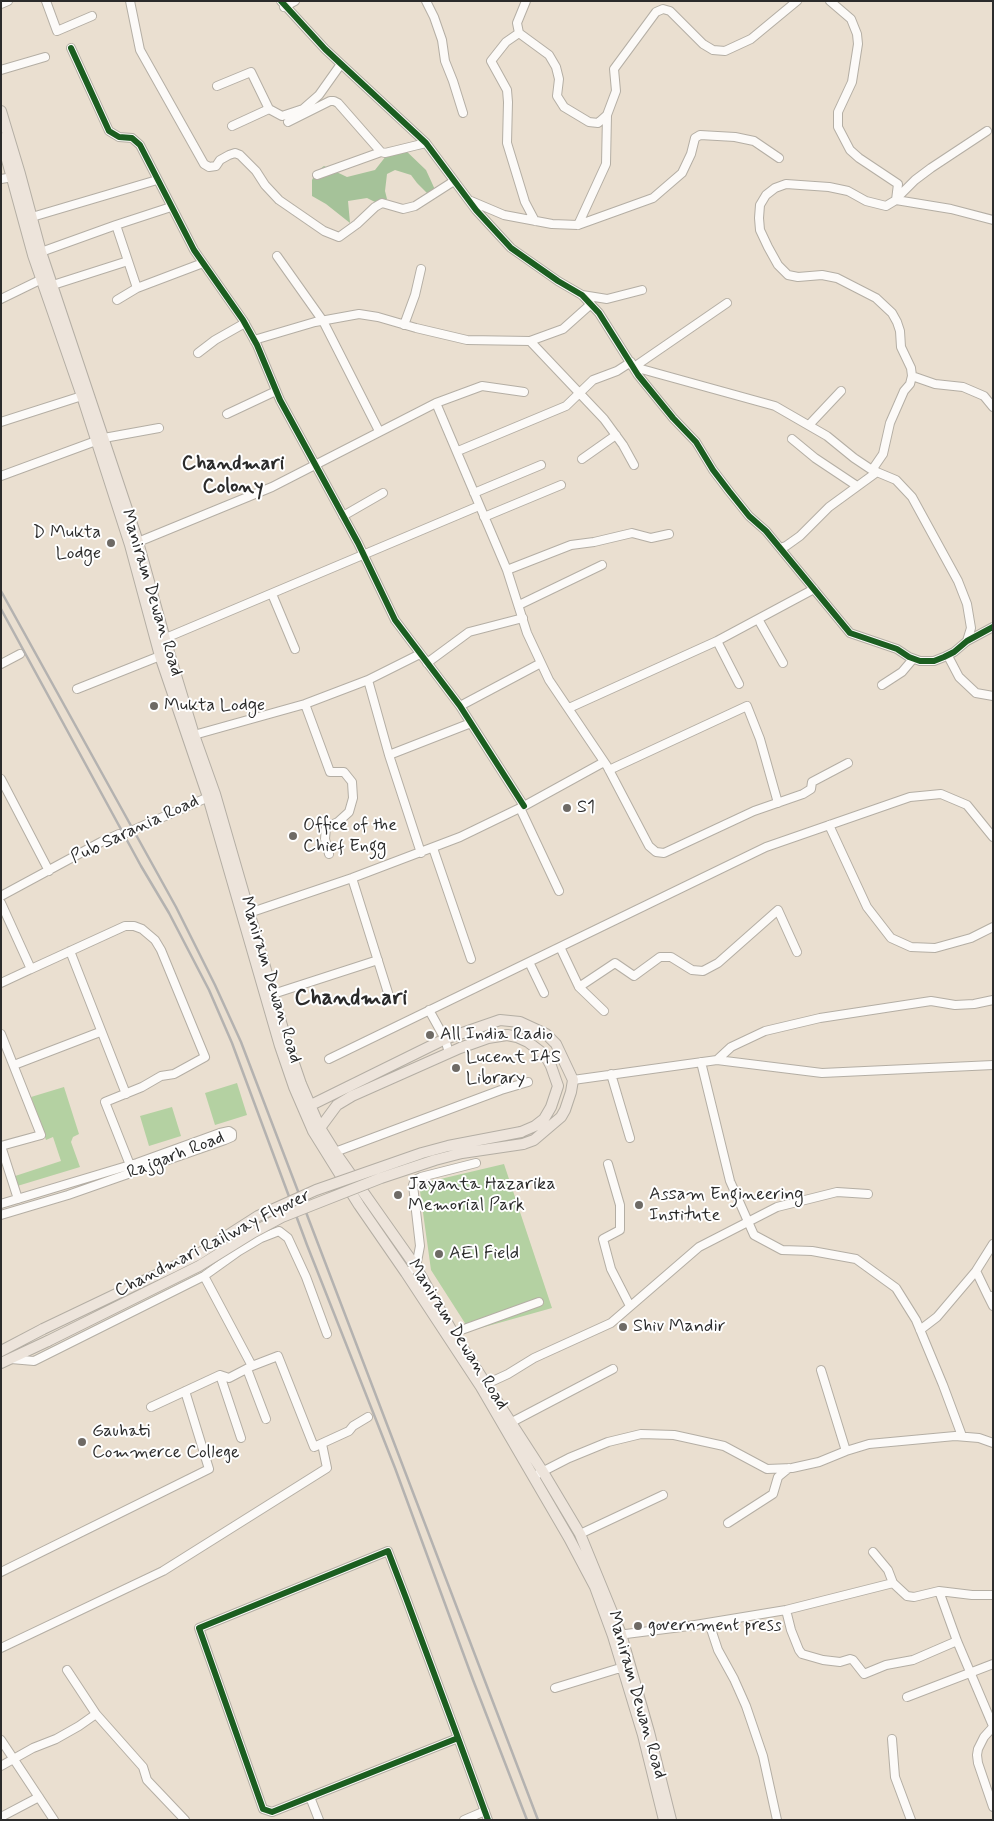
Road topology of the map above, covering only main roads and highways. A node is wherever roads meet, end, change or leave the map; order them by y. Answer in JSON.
{"nodes":[{"id":1,"x":1,"y":111,"type":"edge"},
{"id":2,"x":1,"y":138,"type":"edge"},
{"id":3,"x":86,"y":395,"type":"junction"},
{"id":4,"x":100,"y":439,"type":"junction"},
{"id":5,"x":161,"y":640,"type":"junction"},
{"id":6,"x":211,"y":795,"type":"junction"},
{"id":7,"x":308,"y":1107,"type":"junction"},
{"id":8,"x":317,"y":1129,"type":"junction"},
{"id":9,"x":3,"y":1350,"type":"edge"},
{"id":10,"x":5,"y":1361,"type":"edge"},
{"id":11,"x":484,"y":1386,"type":"junction"},
{"id":12,"x":539,"y":1474,"type":"junction"},
{"id":13,"x":617,"y":1635,"type":"junction"},
{"id":14,"x":664,"y":1820,"type":"edge"},
{"id":15,"x":671,"y":1820,"type":"edge"}],
"edges":[{"from":1,"to":3,"type":"main road","name":"Maniram Dewan Road"},
{"from":2,"to":3,"type":"main road","name":"Maniram Dewan Road"},
{"from":3,"to":4,"type":"main road","name":"Maniram Dewan Road"},
{"from":4,"to":5,"type":"main road","name":"Maniram Dewan Road"},
{"from":4,"to":5,"type":"main road","name":"Maniram Dewan Road"},
{"from":5,"to":6,"type":"main road","name":"Maniram Dewan Road"},
{"from":5,"to":6,"type":"main road","name":"Maniram Dewan Road"},
{"from":6,"to":7,"type":"main road","name":"Maniram Dewan Road"},
{"from":6,"to":7,"type":"main road","name":"Maniram Dewan Road"},
{"from":7,"to":8,"type":"main road","name":"Maniram Dewan Road"},
{"from":7,"to":10,"type":"main road","name":"Chandmari Railway Flyover","bridge":true},
{"from":8,"to":9,"type":"main road","name":"Chandmari Railway Flyover","bridge":true},
{"from":8,"to":11,"type":"main road","name":"Maniram Dewan Road"},
{"from":8,"to":11,"type":"main road","name":"Maniram Dewan Road"},
{"from":11,"to":12,"type":"main road","name":"Maniram Dewan Road"},
{"from":11,"to":12,"type":"main road","name":"Maniram Dewan Road"},
{"from":12,"to":13,"type":"main road","name":"Maniram Dewan Road"},
{"from":12,"to":13,"type":"main road","name":"Maniram Dewan Road"},
{"from":13,"to":14,"type":"main road","name":"Maniram Dewan Road"},
{"from":13,"to":15,"type":"main road","name":"Maniram Dewan Road"}]}
